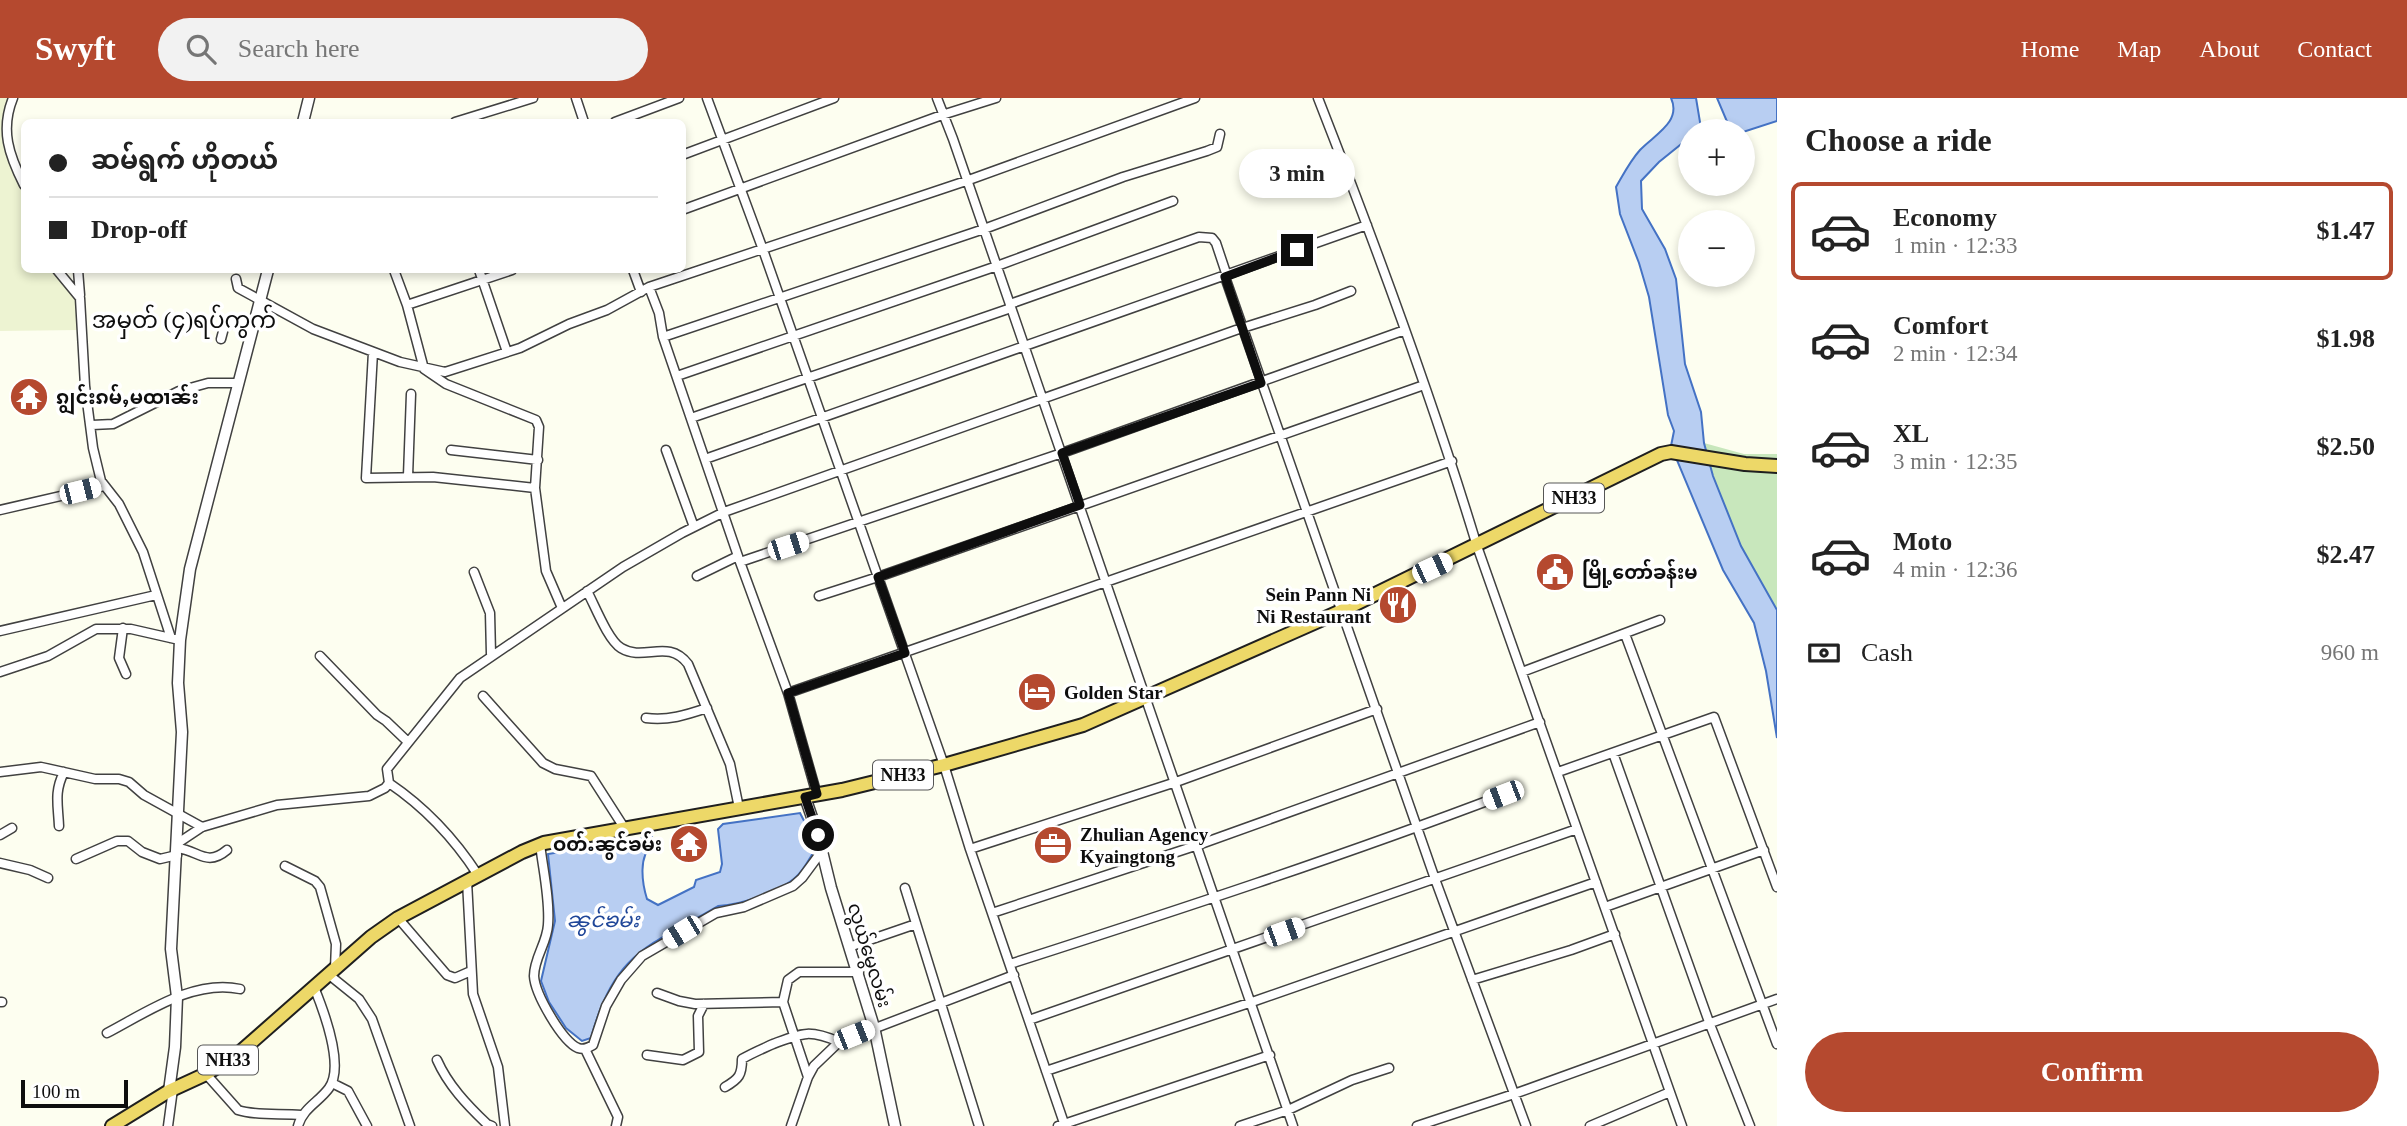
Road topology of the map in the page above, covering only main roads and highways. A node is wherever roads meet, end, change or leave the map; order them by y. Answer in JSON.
{"nodes":[{"id":1,"x":1777,"y":466,"type":"edge"},
{"id":2,"x":112,"y":1126,"type":"edge"}],
"edges":[{"from":1,"to":2,"type":"highway","number":"NH33"}]}
